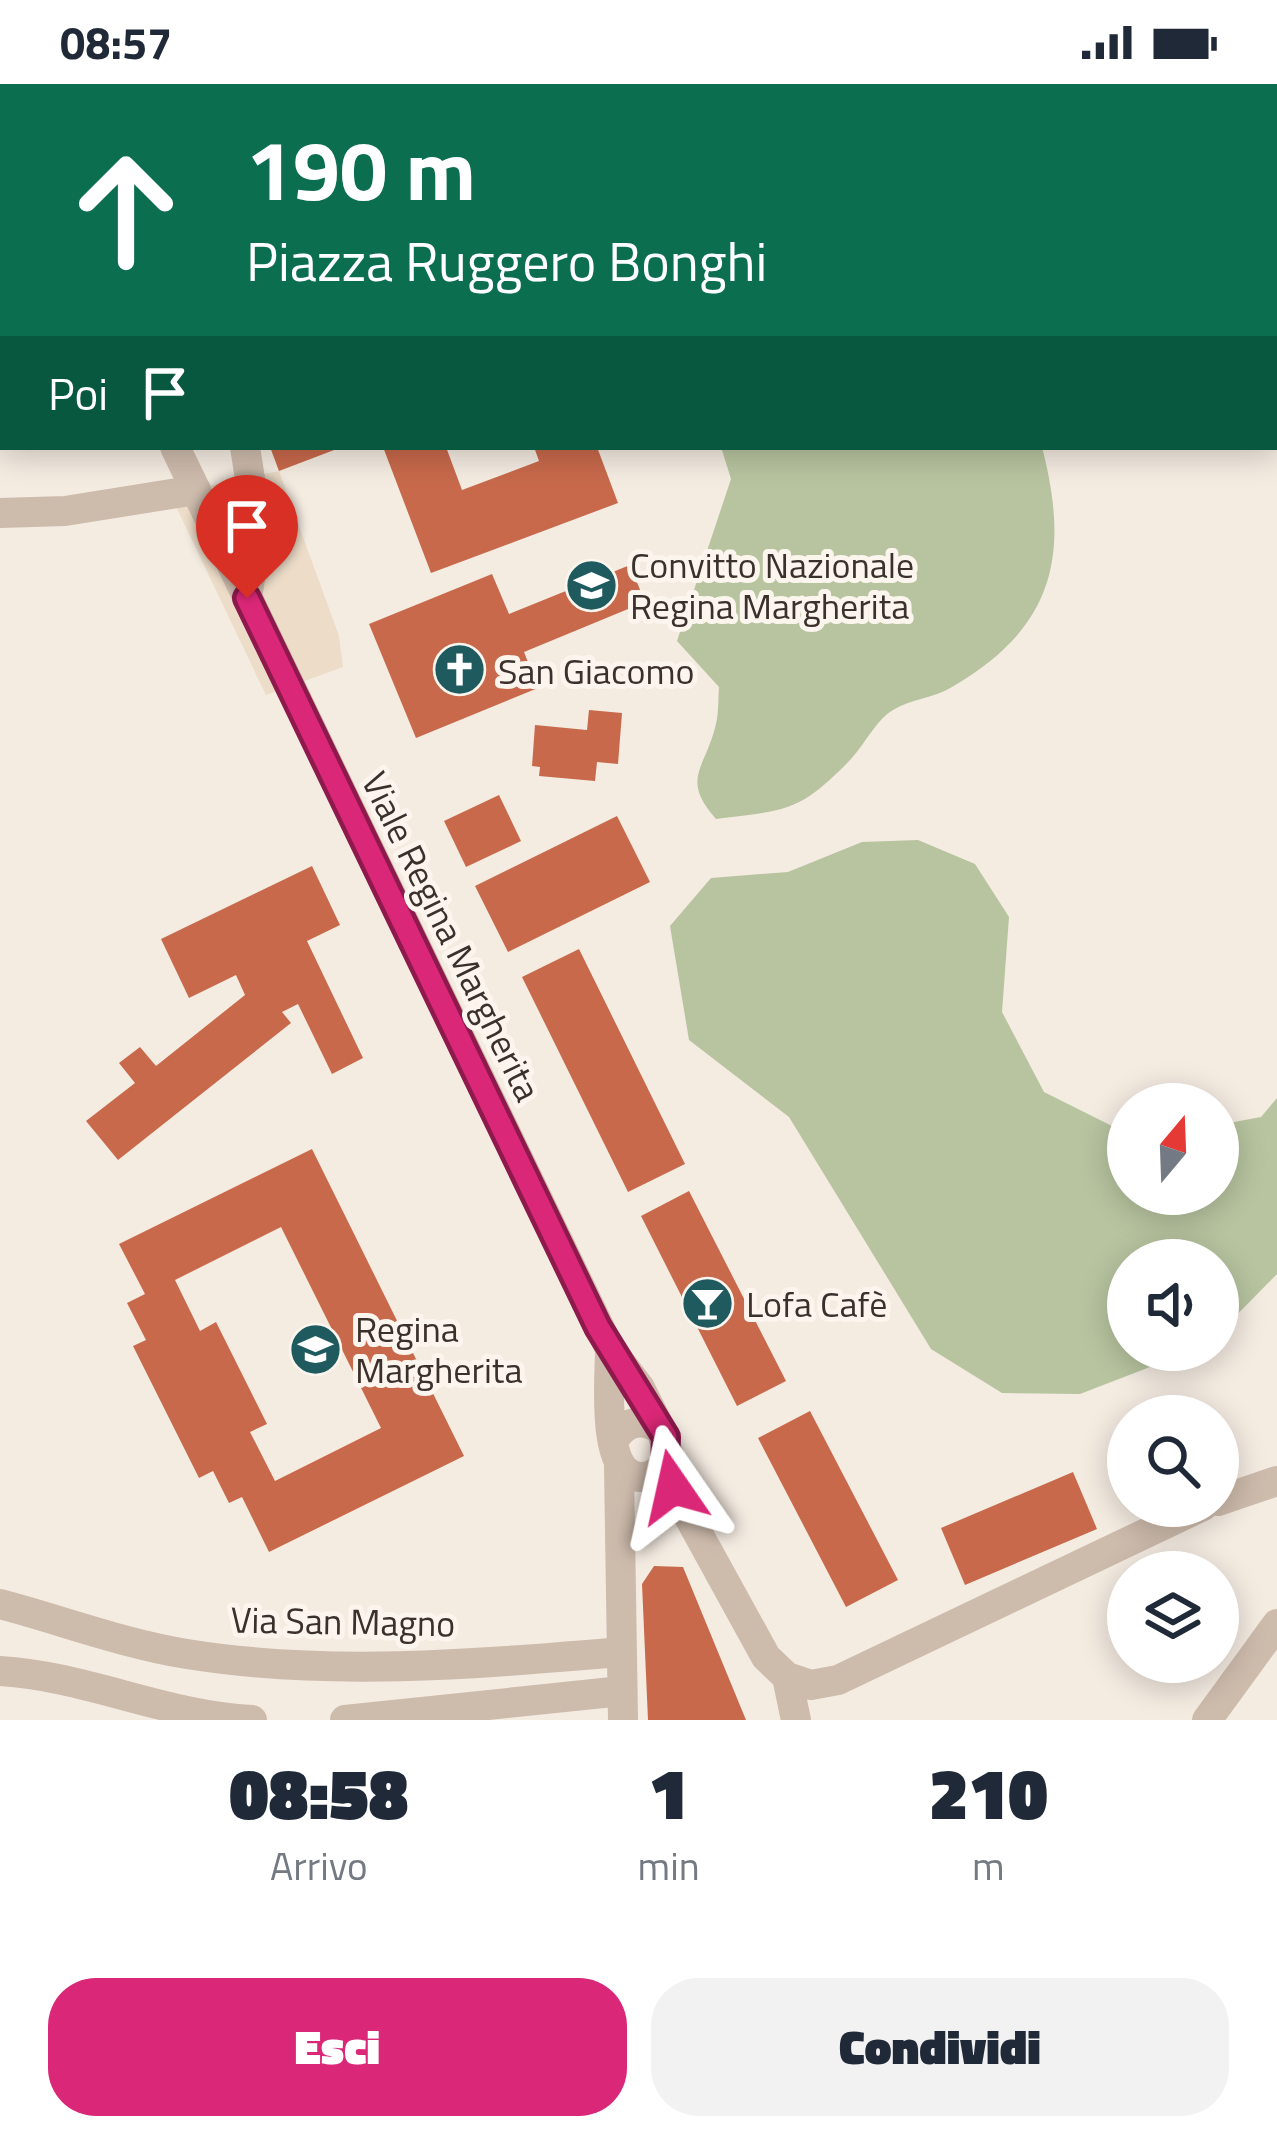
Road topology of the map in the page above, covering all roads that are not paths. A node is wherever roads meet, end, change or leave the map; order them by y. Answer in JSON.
{"nodes":[{"id":1,"x":176,"y":450,"type":"edge"},
{"id":2,"x":245,"y":450,"type":"edge"},
{"id":3,"x":196,"y":490,"type":"junction"},
{"id":4,"x":0,"y":513,"type":"edge"},
{"id":5,"x":247,"y":598,"type":"junction"},
{"id":6,"x":610,"y":1349,"type":"junction"},
{"id":7,"x":661,"y":1430,"type":"junction"},
{"id":8,"x":636,"y":1462,"type":"junction"},
{"id":9,"x":1277,"y":1481,"type":"edge"},
{"id":10,"x":1239,"y":1494,"type":"edge"},
{"id":11,"x":1160,"y":1527,"type":"edge"},
{"id":12,"x":0,"y":1604,"type":"edge"},
{"id":13,"x":1277,"y":1624,"type":"edge"},
{"id":14,"x":620,"y":1652,"type":"junction"},
{"id":15,"x":0,"y":1671,"type":"edge"},
{"id":16,"x":787,"y":1677,"type":"junction"},
{"id":17,"x":622,"y":1705,"type":"edge"},
{"id":18,"x":252,"y":1720,"type":"edge"},
{"id":19,"x":345,"y":1720,"type":"edge"},
{"id":20,"x":796,"y":1720,"type":"edge"},
{"id":21,"x":1207,"y":1720,"type":"edge"}],
"edges":[{"from":1,"to":3,"type":"street","name":"Viale Regina Margherita"},
{"from":2,"to":5,"type":"street"},
{"from":3,"to":4,"type":"street"},
{"from":3,"to":5,"type":"street","name":"Viale Regina Margherita"},
{"from":5,"to":6,"type":"street","name":"Viale Regina Margherita"},
{"from":6,"to":7,"type":"street","name":"Viale Regina Margherita"},
{"from":6,"to":8,"type":"street","name":"Viale Regina Margherita"},
{"from":7,"to":8,"type":"street","name":"Viale Regina Margherita"},
{"from":7,"to":8,"type":"street"},
{"from":8,"to":14,"type":"street"},
{"from":8,"to":16,"type":"street","name":"Viale Regina Margherita"},
{"from":9,"to":10,"type":"street"},
{"from":11,"to":16,"type":"street"},
{"from":12,"to":14,"type":"street","name":"Via San Magno"},
{"from":13,"to":21,"type":"street"},
{"from":14,"to":17,"type":"street"},
{"from":15,"to":18,"type":"street"},
{"from":16,"to":20,"type":"street","name":"Viale Regina Margherita"},
{"from":17,"to":19,"type":"street"}]}
